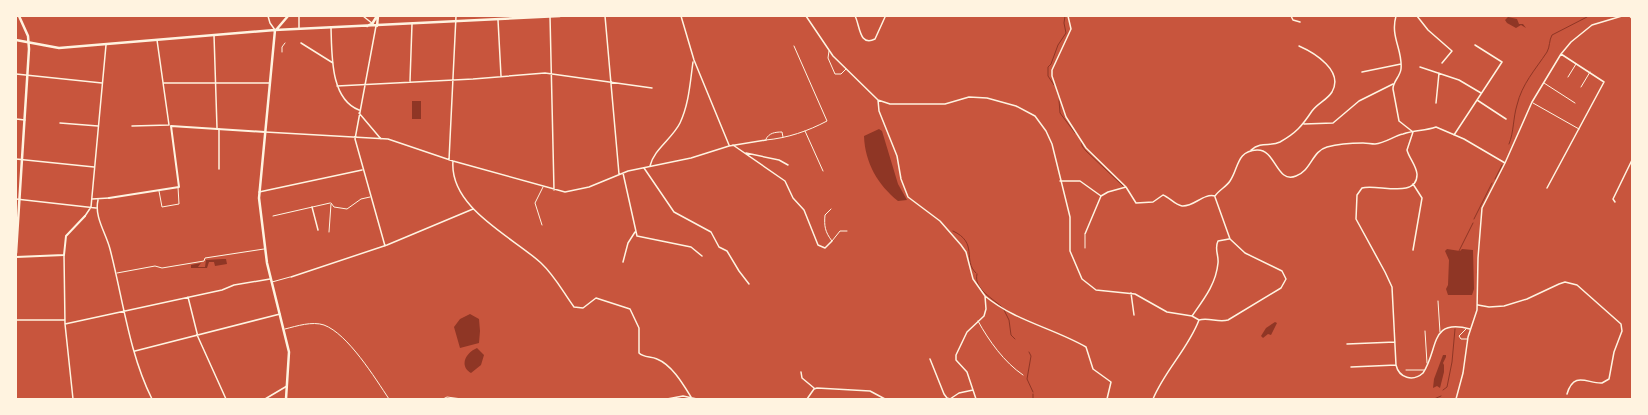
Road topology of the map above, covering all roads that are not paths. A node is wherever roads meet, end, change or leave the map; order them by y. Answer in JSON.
{"nodes":[{"id":1,"x":19,"y":16,"type":"edge"},
{"id":2,"x":268,"y":16,"type":"edge"},
{"id":3,"x":288,"y":16,"type":"edge"},
{"id":4,"x":299,"y":16,"type":"edge"},
{"id":5,"x":363,"y":16,"type":"edge"},
{"id":6,"x":378,"y":16,"type":"edge"},
{"id":7,"x":456,"y":16,"type":"edge"},
{"id":8,"x":550,"y":16,"type":"edge"},
{"id":9,"x":560,"y":16,"type":"edge"},
{"id":10,"x":605,"y":16,"type":"edge"},
{"id":11,"x":681,"y":16,"type":"edge"},
{"id":12,"x":806,"y":16,"type":"edge"},
{"id":13,"x":855,"y":16,"type":"edge"},
{"id":14,"x":1068,"y":16,"type":"edge"},
{"id":15,"x":1291,"y":16,"type":"edge"},
{"id":16,"x":1396,"y":16,"type":"edge"},
{"id":17,"x":1417,"y":16,"type":"edge"},
{"id":18,"x":1622,"y":16,"type":"edge"},
{"id":19,"x":885,"y":17,"type":"dead end"},
{"id":20,"x":498,"y":20,"type":"junction"},
{"id":21,"x":456,"y":22,"type":"junction"},
{"id":22,"x":1300,"y":22,"type":"dead end"},
{"id":23,"x":372,"y":24,"type":"junction"},
{"id":24,"x":412,"y":24,"type":"junction"},
{"id":25,"x":367,"y":26,"type":"junction"},
{"id":26,"x":376,"y":26,"type":"junction"},
{"id":27,"x":332,"y":28,"type":"junction"},
{"id":28,"x":299,"y":29,"type":"junction"},
{"id":29,"x":275,"y":30,"type":"junction"},
{"id":30,"x":214,"y":35,"type":"junction"},
{"id":31,"x":16,"y":40,"type":"edge"},
{"id":32,"x":157,"y":40,"type":"junction"},
{"id":33,"x":29,"y":42,"type":"junction"},
{"id":34,"x":285,"y":43,"type":"dead end"},
{"id":35,"x":301,"y":43,"type":"dead end"},
{"id":36,"x":106,"y":45,"type":"junction"},
{"id":37,"x":1475,"y":45,"type":"dead end"},
{"id":38,"x":794,"y":46,"type":"dead end"},
{"id":39,"x":1299,"y":46,"type":"dead end"},
{"id":40,"x":829,"y":51,"type":"junction"},
{"id":41,"x":282,"y":52,"type":"dead end"},
{"id":42,"x":1561,"y":54,"type":"junction"},
{"id":43,"x":694,"y":60,"type":"junction"},
{"id":44,"x":333,"y":63,"type":"junction"},
{"id":45,"x":1442,"y":63,"type":"dead end"},
{"id":46,"x":1576,"y":63,"type":"junction"},
{"id":47,"x":1401,"y":64,"type":"junction"},
{"id":48,"x":1420,"y":67,"type":"dead end"},
{"id":49,"x":847,"y":68,"type":"junction"},
{"id":50,"x":1362,"y":72,"type":"dead end"},
{"id":51,"x":1590,"y":72,"type":"junction"},
{"id":52,"x":551,"y":73,"type":"junction"},
{"id":53,"x":1439,"y":73,"type":"junction"},
{"id":54,"x":16,"y":74,"type":"edge"},
{"id":55,"x":27,"y":75,"type":"junction"},
{"id":56,"x":500,"y":76,"type":"junction"},
{"id":57,"x":1568,"y":77,"type":"dead end"},
{"id":58,"x":453,"y":79,"type":"junction"},
{"id":59,"x":410,"y":81,"type":"junction"},
{"id":60,"x":611,"y":82,"type":"junction"},
{"id":61,"x":102,"y":83,"type":"junction"},
{"id":62,"x":163,"y":83,"type":"junction"},
{"id":63,"x":216,"y":83,"type":"junction"},
{"id":64,"x":270,"y":83,"type":"junction"},
{"id":65,"x":1543,"y":83,"type":"junction"},
{"id":66,"x":365,"y":84,"type":"junction"},
{"id":67,"x":1393,"y":84,"type":"junction"},
{"id":68,"x":337,"y":86,"type":"junction"},
{"id":69,"x":1581,"y":87,"type":"dead end"},
{"id":70,"x":652,"y":88,"type":"dead end"},
{"id":71,"x":1481,"y":93,"type":"junction"},
{"id":72,"x":878,"y":100,"type":"junction"},
{"id":73,"x":1477,"y":100,"type":"junction"},
{"id":74,"x":1532,"y":102,"type":"junction"},
{"id":75,"x":1436,"y":103,"type":"dead end"},
{"id":76,"x":1575,"y":103,"type":"dead end"},
{"id":77,"x":360,"y":110,"type":"junction"},
{"id":78,"x":360,"y":113,"type":"junction"},
{"id":79,"x":16,"y":119,"type":"edge"},
{"id":80,"x":1506,"y":119,"type":"dead end"},
{"id":81,"x":25,"y":120,"type":"junction"},
{"id":82,"x":60,"y":123,"type":"dead end"},
{"id":83,"x":1304,"y":124,"type":"junction"},
{"id":84,"x":170,"y":125,"type":"junction"},
{"id":85,"x":98,"y":126,"type":"junction"},
{"id":86,"x":132,"y":126,"type":"dead end"},
{"id":87,"x":218,"y":128,"type":"junction"},
{"id":88,"x":1579,"y":129,"type":"junction"},
{"id":89,"x":805,"y":131,"type":"junction"},
{"id":90,"x":265,"y":132,"type":"junction"},
{"id":91,"x":1413,"y":132,"type":"junction"},
{"id":92,"x":1454,"y":135,"type":"junction"},
{"id":93,"x":355,"y":138,"type":"junction"},
{"id":94,"x":783,"y":138,"type":"junction"},
{"id":95,"x":381,"y":139,"type":"junction"},
{"id":96,"x":766,"y":140,"type":"junction"},
{"id":97,"x":733,"y":145,"type":"junction"},
{"id":98,"x":729,"y":146,"type":"junction"},
{"id":99,"x":1252,"y":150,"type":"junction"},
{"id":100,"x":742,"y":151,"type":"junction"},
{"id":101,"x":16,"y":158,"type":"edge"},
{"id":102,"x":22,"y":159,"type":"junction"},
{"id":103,"x":449,"y":160,"type":"junction"},
{"id":104,"x":1632,"y":160,"type":"edge"},
{"id":105,"x":453,"y":161,"type":"junction"},
{"id":106,"x":1505,"y":163,"type":"junction"},
{"id":107,"x":788,"y":165,"type":"dead end"},
{"id":108,"x":94,"y":167,"type":"junction"},
{"id":109,"x":650,"y":167,"type":"junction"},
{"id":110,"x":644,"y":168,"type":"junction"},
{"id":111,"x":219,"y":169,"type":"dead end"},
{"id":112,"x":362,"y":170,"type":"junction"},
{"id":113,"x":823,"y":171,"type":"dead end"},
{"id":114,"x":623,"y":173,"type":"junction"},
{"id":115,"x":619,"y":174,"type":"junction"},
{"id":116,"x":1060,"y":181,"type":"junction"},
{"id":117,"x":1413,"y":184,"type":"junction"},
{"id":118,"x":178,"y":186,"type":"junction"},
{"id":119,"x":543,"y":187,"type":"junction"},
{"id":120,"x":1126,"y":187,"type":"junction"},
{"id":121,"x":1547,"y":188,"type":"dead end"},
{"id":122,"x":159,"y":190,"type":"junction"},
{"id":123,"x":554,"y":190,"type":"junction"},
{"id":124,"x":259,"y":192,"type":"junction"},
{"id":125,"x":1101,"y":196,"type":"junction"},
{"id":126,"x":1215,"y":196,"type":"junction"},
{"id":127,"x":370,"y":197,"type":"junction"},
{"id":128,"x":109,"y":198,"type":"joint"},
{"id":129,"x":18,"y":199,"type":"edge"},
{"id":130,"x":92,"y":199,"type":"junction"},
{"id":131,"x":98,"y":200,"type":"junction"},
{"id":132,"x":1615,"y":202,"type":"dead end"},
{"id":133,"x":331,"y":203,"type":"junction"},
{"id":134,"x":91,"y":207,"type":"junction"},
{"id":135,"x":312,"y":207,"type":"junction"},
{"id":136,"x":96,"y":208,"type":"junction"},
{"id":137,"x":473,"y":209,"type":"junction"},
{"id":138,"x":831,"y":209,"type":"dead end"},
{"id":139,"x":85,"y":216,"type":"joint"},
{"id":140,"x":273,"y":216,"type":"dead end"},
{"id":141,"x":261,"y":217,"type":"junction"},
{"id":142,"x":265,"y":217,"type":"dead end"},
{"id":143,"x":542,"y":225,"type":"dead end"},
{"id":144,"x":318,"y":230,"type":"dead end"},
{"id":145,"x":847,"y":231,"type":"dead end"},
{"id":146,"x":329,"y":232,"type":"dead end"},
{"id":147,"x":635,"y":232,"type":"junction"},
{"id":148,"x":1085,"y":234,"type":"joint"},
{"id":149,"x":1230,"y":239,"type":"junction"},
{"id":150,"x":832,"y":241,"type":"junction"},
{"id":151,"x":385,"y":246,"type":"junction"},
{"id":152,"x":1085,"y":248,"type":"dead end"},
{"id":153,"x":265,"y":249,"type":"junction"},
{"id":154,"x":1413,"y":250,"type":"dead end"},
{"id":155,"x":16,"y":253,"type":"edge"},
{"id":156,"x":64,"y":255,"type":"junction"},
{"id":157,"x":16,"y":256,"type":"edge"},
{"id":158,"x":702,"y":256,"type":"dead end"},
{"id":159,"x":623,"y":262,"type":"dead end"},
{"id":160,"x":115,"y":273,"type":"junction"},
{"id":161,"x":291,"y":277,"type":"joint"},
{"id":162,"x":271,"y":281,"type":"junction"},
{"id":163,"x":749,"y":284,"type":"dead end"},
{"id":164,"x":1130,"y":293,"type":"junction"},
{"id":165,"x":985,"y":296,"type":"junction"},
{"id":166,"x":188,"y":297,"type":"junction"},
{"id":167,"x":1438,"y":301,"type":"dead end"},
{"id":168,"x":1478,"y":305,"type":"junction"},
{"id":169,"x":125,"y":310,"type":"junction"},
{"id":170,"x":280,"y":314,"type":"junction"},
{"id":171,"x":1134,"y":315,"type":"dead end"},
{"id":172,"x":1192,"y":316,"type":"junction"},
{"id":173,"x":16,"y":320,"type":"edge"},
{"id":174,"x":64,"y":320,"type":"junction"},
{"id":175,"x":1200,"y":320,"type":"junction"},
{"id":176,"x":978,"y":321,"type":"junction"},
{"id":177,"x":64,"y":324,"type":"junction"},
{"id":178,"x":284,"y":329,"type":"junction"},
{"id":179,"x":1470,"y":329,"type":"junction"},
{"id":180,"x":1425,"y":331,"type":"dead end"},
{"id":181,"x":1441,"y":333,"type":"junction"},
{"id":182,"x":197,"y":334,"type":"junction"},
{"id":183,"x":1467,"y":340,"type":"junction"},
{"id":184,"x":1395,"y":342,"type":"junction"},
{"id":185,"x":1347,"y":344,"type":"dead end"},
{"id":186,"x":135,"y":351,"type":"junction"},
{"id":187,"x":930,"y":359,"type":"dead end"},
{"id":188,"x":1428,"y":363,"type":"junction"},
{"id":189,"x":1396,"y":365,"type":"junction"},
{"id":190,"x":1351,"y":367,"type":"dead end"},
{"id":191,"x":1406,"y":370,"type":"dead end"},
{"id":192,"x":1425,"y":370,"type":"junction"},
{"id":193,"x":801,"y":372,"type":"dead end"},
{"id":194,"x":1023,"y":375,"type":"dead end"},
{"id":195,"x":287,"y":386,"type":"junction"},
{"id":196,"x":814,"y":389,"type":"junction"},
{"id":197,"x":973,"y":390,"type":"junction"},
{"id":198,"x":1567,"y":394,"type":"dead end"},
{"id":199,"x":691,"y":397,"type":"junction"},
{"id":200,"x":73,"y":399,"type":"edge"},
{"id":201,"x":152,"y":399,"type":"edge"},
{"id":202,"x":226,"y":399,"type":"edge"},
{"id":203,"x":265,"y":399,"type":"edge"},
{"id":204,"x":286,"y":399,"type":"edge"},
{"id":205,"x":389,"y":399,"type":"edge"},
{"id":206,"x":443,"y":399,"type":"edge"},
{"id":207,"x":462,"y":399,"type":"edge"},
{"id":208,"x":667,"y":399,"type":"edge"},
{"id":209,"x":697,"y":399,"type":"edge"},
{"id":210,"x":807,"y":399,"type":"edge"},
{"id":211,"x":885,"y":399,"type":"edge"},
{"id":212,"x":950,"y":399,"type":"edge"},
{"id":213,"x":976,"y":399,"type":"edge"},
{"id":214,"x":1107,"y":399,"type":"edge"},
{"id":215,"x":1153,"y":399,"type":"edge"},
{"id":216,"x":1456,"y":399,"type":"edge"}],
"edges":[{"from":1,"to":33,"type":"main road"},
{"from":2,"to":29,"type":"street"},
{"from":3,"to":29,"type":"main road"},
{"from":4,"to":28,"type":"street"},
{"from":5,"to":23,"type":"street"},
{"from":6,"to":23,"type":"main road"},
{"from":6,"to":26,"type":"main road"},
{"from":7,"to":21,"type":"street"},
{"from":8,"to":9,"type":"main road"},
{"from":8,"to":20,"type":"main road"},
{"from":8,"to":52,"type":"street"},
{"from":10,"to":60,"type":"street"},
{"from":11,"to":43,"type":"street"},
{"from":12,"to":40,"type":"street"},
{"from":13,"to":19,"type":"street"},
{"from":14,"to":120,"type":"street"},
{"from":15,"to":22,"type":"street"},
{"from":16,"to":47,"type":"street"},
{"from":17,"to":45,"type":"street"},
{"from":18,"to":42,"type":"street"},
{"from":20,"to":21,"type":"main road"},
{"from":20,"to":56,"type":"street"},
{"from":21,"to":24,"type":"main road"},
{"from":21,"to":58,"type":"street"},
{"from":23,"to":25,"type":"main road"},
{"from":23,"to":26,"type":"street"},
{"from":24,"to":26,"type":"main road"},
{"from":24,"to":59,"type":"street"},
{"from":25,"to":26,"type":"main road"},
{"from":25,"to":27,"type":"main road"},
{"from":26,"to":66,"type":"street"},
{"from":27,"to":28,"type":"main road"},
{"from":27,"to":44,"type":"street"},
{"from":28,"to":29,"type":"main road"},
{"from":29,"to":30,"type":"main road"},
{"from":29,"to":64,"type":"main road"},
{"from":30,"to":32,"type":"main road"},
{"from":30,"to":63,"type":"street"},
{"from":31,"to":33,"type":"main road"},
{"from":32,"to":36,"type":"main road"},
{"from":32,"to":62,"type":"street"},
{"from":33,"to":36,"type":"main road"},
{"from":33,"to":55,"type":"main road"},
{"from":34,"to":41,"type":"street"},
{"from":35,"to":44,"type":"street"},
{"from":36,"to":61,"type":"street"},
{"from":37,"to":71,"type":"street"},
{"from":38,"to":89,"type":"street"},
{"from":39,"to":83,"type":"street"},
{"from":40,"to":49,"type":"street"},
{"from":40,"to":49,"type":"street"},
{"from":42,"to":46,"type":"street"},
{"from":42,"to":65,"type":"street"},
{"from":43,"to":98,"type":"street"},
{"from":43,"to":109,"type":"street"},
{"from":44,"to":68,"type":"street"},
{"from":46,"to":51,"type":"street"},
{"from":46,"to":57,"type":"street"},
{"from":47,"to":50,"type":"street"},
{"from":47,"to":67,"type":"street"},
{"from":48,"to":53,"type":"street"},
{"from":49,"to":72,"type":"street"},
{"from":51,"to":69,"type":"street"},
{"from":51,"to":88,"type":"street"},
{"from":52,"to":56,"type":"street"},
{"from":52,"to":60,"type":"street"},
{"from":52,"to":123,"type":"street"},
{"from":53,"to":71,"type":"street"},
{"from":53,"to":75,"type":"street"},
{"from":54,"to":55,"type":"street"},
{"from":55,"to":61,"type":"street"},
{"from":55,"to":81,"type":"main road"},
{"from":56,"to":58,"type":"street"},
{"from":58,"to":59,"type":"street"},
{"from":58,"to":103,"type":"street"},
{"from":59,"to":66,"type":"street"},
{"from":60,"to":70,"type":"street"},
{"from":60,"to":115,"type":"street"},
{"from":61,"to":85,"type":"street"},
{"from":62,"to":63,"type":"street"},
{"from":62,"to":84,"type":"street"},
{"from":63,"to":64,"type":"street"},
{"from":63,"to":87,"type":"street"},
{"from":64,"to":90,"type":"main road"},
{"from":65,"to":74,"type":"street"},
{"from":65,"to":76,"type":"street"},
{"from":66,"to":68,"type":"street"},
{"from":66,"to":77,"type":"street"},
{"from":67,"to":83,"type":"street"},
{"from":67,"to":91,"type":"street"},
{"from":68,"to":77,"type":"street"},
{"from":71,"to":73,"type":"street"},
{"from":72,"to":116,"type":"street"},
{"from":72,"to":165,"type":"street"},
{"from":73,"to":80,"type":"street"},
{"from":73,"to":92,"type":"street"},
{"from":74,"to":88,"type":"street"},
{"from":74,"to":106,"type":"street"},
{"from":77,"to":78,"type":"street"},
{"from":78,"to":93,"type":"street"},
{"from":78,"to":95,"type":"street"},
{"from":79,"to":81,"type":"street"},
{"from":81,"to":102,"type":"main road"},
{"from":82,"to":85,"type":"street"},
{"from":83,"to":99,"type":"street"},
{"from":84,"to":86,"type":"street"},
{"from":84,"to":87,"type":"street"},
{"from":84,"to":118,"type":"street"},
{"from":85,"to":108,"type":"street"},
{"from":87,"to":90,"type":"street"},
{"from":87,"to":111,"type":"street"},
{"from":88,"to":121,"type":"street"},
{"from":89,"to":94,"type":"street"},
{"from":89,"to":113,"type":"street"},
{"from":90,"to":93,"type":"street"},
{"from":90,"to":124,"type":"main road"},
{"from":91,"to":92,"type":"street"},
{"from":91,"to":99,"type":"street"},
{"from":91,"to":117,"type":"street"},
{"from":92,"to":106,"type":"street"},
{"from":93,"to":95,"type":"street"},
{"from":93,"to":112,"type":"street"},
{"from":94,"to":96,"type":"street"},
{"from":94,"to":96,"type":"street"},
{"from":95,"to":103,"type":"street"},
{"from":96,"to":97,"type":"street"},
{"from":97,"to":98,"type":"street"},
{"from":97,"to":100,"type":"street"},
{"from":98,"to":109,"type":"street"},
{"from":99,"to":126,"type":"street"},
{"from":100,"to":107,"type":"street"},
{"from":100,"to":150,"type":"street"},
{"from":101,"to":102,"type":"street"},
{"from":102,"to":108,"type":"street"},
{"from":102,"to":129,"type":"main road"},
{"from":103,"to":105,"type":"street"},
{"from":104,"to":132,"type":"street"},
{"from":105,"to":119,"type":"street"},
{"from":105,"to":137,"type":"street"},
{"from":106,"to":168,"type":"street"},
{"from":108,"to":130,"type":"street"},
{"from":109,"to":110,"type":"street"},
{"from":110,"to":114,"type":"street"},
{"from":110,"to":163,"type":"street"},
{"from":112,"to":124,"type":"street"},
{"from":112,"to":127,"type":"street"},
{"from":114,"to":115,"type":"street"},
{"from":114,"to":147,"type":"street"},
{"from":115,"to":123,"type":"street"},
{"from":116,"to":125,"type":"street"},
{"from":116,"to":164,"type":"street"},
{"from":117,"to":154,"type":"street"},
{"from":117,"to":184,"type":"street"},
{"from":118,"to":122,"type":"street"},
{"from":118,"to":122,"type":"street"},
{"from":119,"to":123,"type":"street"},
{"from":119,"to":143,"type":"street"},
{"from":120,"to":125,"type":"street"},
{"from":120,"to":126,"type":"street"},
{"from":122,"to":128,"type":"street"},
{"from":124,"to":141,"type":"main road"},
{"from":125,"to":148,"type":"street"},
{"from":126,"to":149,"type":"street"},
{"from":127,"to":133,"type":"street"},
{"from":127,"to":151,"type":"street"},
{"from":128,"to":131,"type":"street"},
{"from":129,"to":134,"type":"street"},
{"from":129,"to":155,"type":"main road"},
{"from":130,"to":131,"type":"street"},
{"from":130,"to":134,"type":"street"},
{"from":131,"to":136,"type":"street"},
{"from":133,"to":135,"type":"street"},
{"from":133,"to":146,"type":"street"},
{"from":134,"to":136,"type":"street"},
{"from":134,"to":139,"type":"street"},
{"from":135,"to":140,"type":"street"},
{"from":135,"to":144,"type":"street"},
{"from":136,"to":160,"type":"street"},
{"from":137,"to":151,"type":"street"},
{"from":137,"to":199,"type":"street"},
{"from":138,"to":150,"type":"street"},
{"from":139,"to":156,"type":"street"},
{"from":141,"to":142,"type":"street"},
{"from":141,"to":153,"type":"main road"},
{"from":145,"to":150,"type":"street"},
{"from":147,"to":158,"type":"street"},
{"from":147,"to":159,"type":"street"},
{"from":148,"to":152,"type":"street"},
{"from":149,"to":172,"type":"street"},
{"from":149,"to":175,"type":"street"},
{"from":151,"to":161,"type":"street"},
{"from":153,"to":160,"type":"street"},
{"from":153,"to":162,"type":"main road"},
{"from":156,"to":157,"type":"street"},
{"from":156,"to":174,"type":"street"},
{"from":160,"to":169,"type":"street"},
{"from":161,"to":162,"type":"street"},
{"from":162,"to":166,"type":"street"},
{"from":162,"to":170,"type":"main road"},
{"from":164,"to":171,"type":"street"},
{"from":164,"to":172,"type":"street"},
{"from":165,"to":176,"type":"street"},
{"from":165,"to":214,"type":"street"},
{"from":166,"to":169,"type":"street"},
{"from":166,"to":182,"type":"street"},
{"from":167,"to":181,"type":"street"},
{"from":168,"to":179,"type":"street"},
{"from":168,"to":198,"type":"street"},
{"from":169,"to":177,"type":"street"},
{"from":169,"to":186,"type":"street"},
{"from":170,"to":178,"type":"main road"},
{"from":170,"to":182,"type":"street"},
{"from":172,"to":175,"type":"street"},
{"from":173,"to":174,"type":"street"},
{"from":174,"to":177,"type":"street"},
{"from":175,"to":215,"type":"street"},
{"from":176,"to":194,"type":"street"},
{"from":176,"to":197,"type":"street"},
{"from":177,"to":200,"type":"street"},
{"from":178,"to":195,"type":"main road"},
{"from":178,"to":205,"type":"street"},
{"from":179,"to":181,"type":"street"},
{"from":179,"to":183,"type":"street"},
{"from":179,"to":183,"type":"street"},
{"from":180,"to":188,"type":"street"},
{"from":181,"to":188,"type":"street"},
{"from":182,"to":186,"type":"street"},
{"from":182,"to":202,"type":"street"},
{"from":183,"to":216,"type":"street"},
{"from":184,"to":185,"type":"street"},
{"from":184,"to":189,"type":"street"},
{"from":186,"to":201,"type":"street"},
{"from":187,"to":212,"type":"street"},
{"from":188,"to":192,"type":"street"},
{"from":189,"to":190,"type":"street"},
{"from":189,"to":192,"type":"street"},
{"from":191,"to":192,"type":"street"},
{"from":193,"to":196,"type":"street"},
{"from":195,"to":203,"type":"street"},
{"from":195,"to":204,"type":"main road"},
{"from":196,"to":210,"type":"street"},
{"from":196,"to":211,"type":"street"},
{"from":197,"to":212,"type":"street"},
{"from":197,"to":213,"type":"street"},
{"from":199,"to":208,"type":"street"},
{"from":199,"to":209,"type":"street"},
{"from":206,"to":207,"type":"street"}]}
